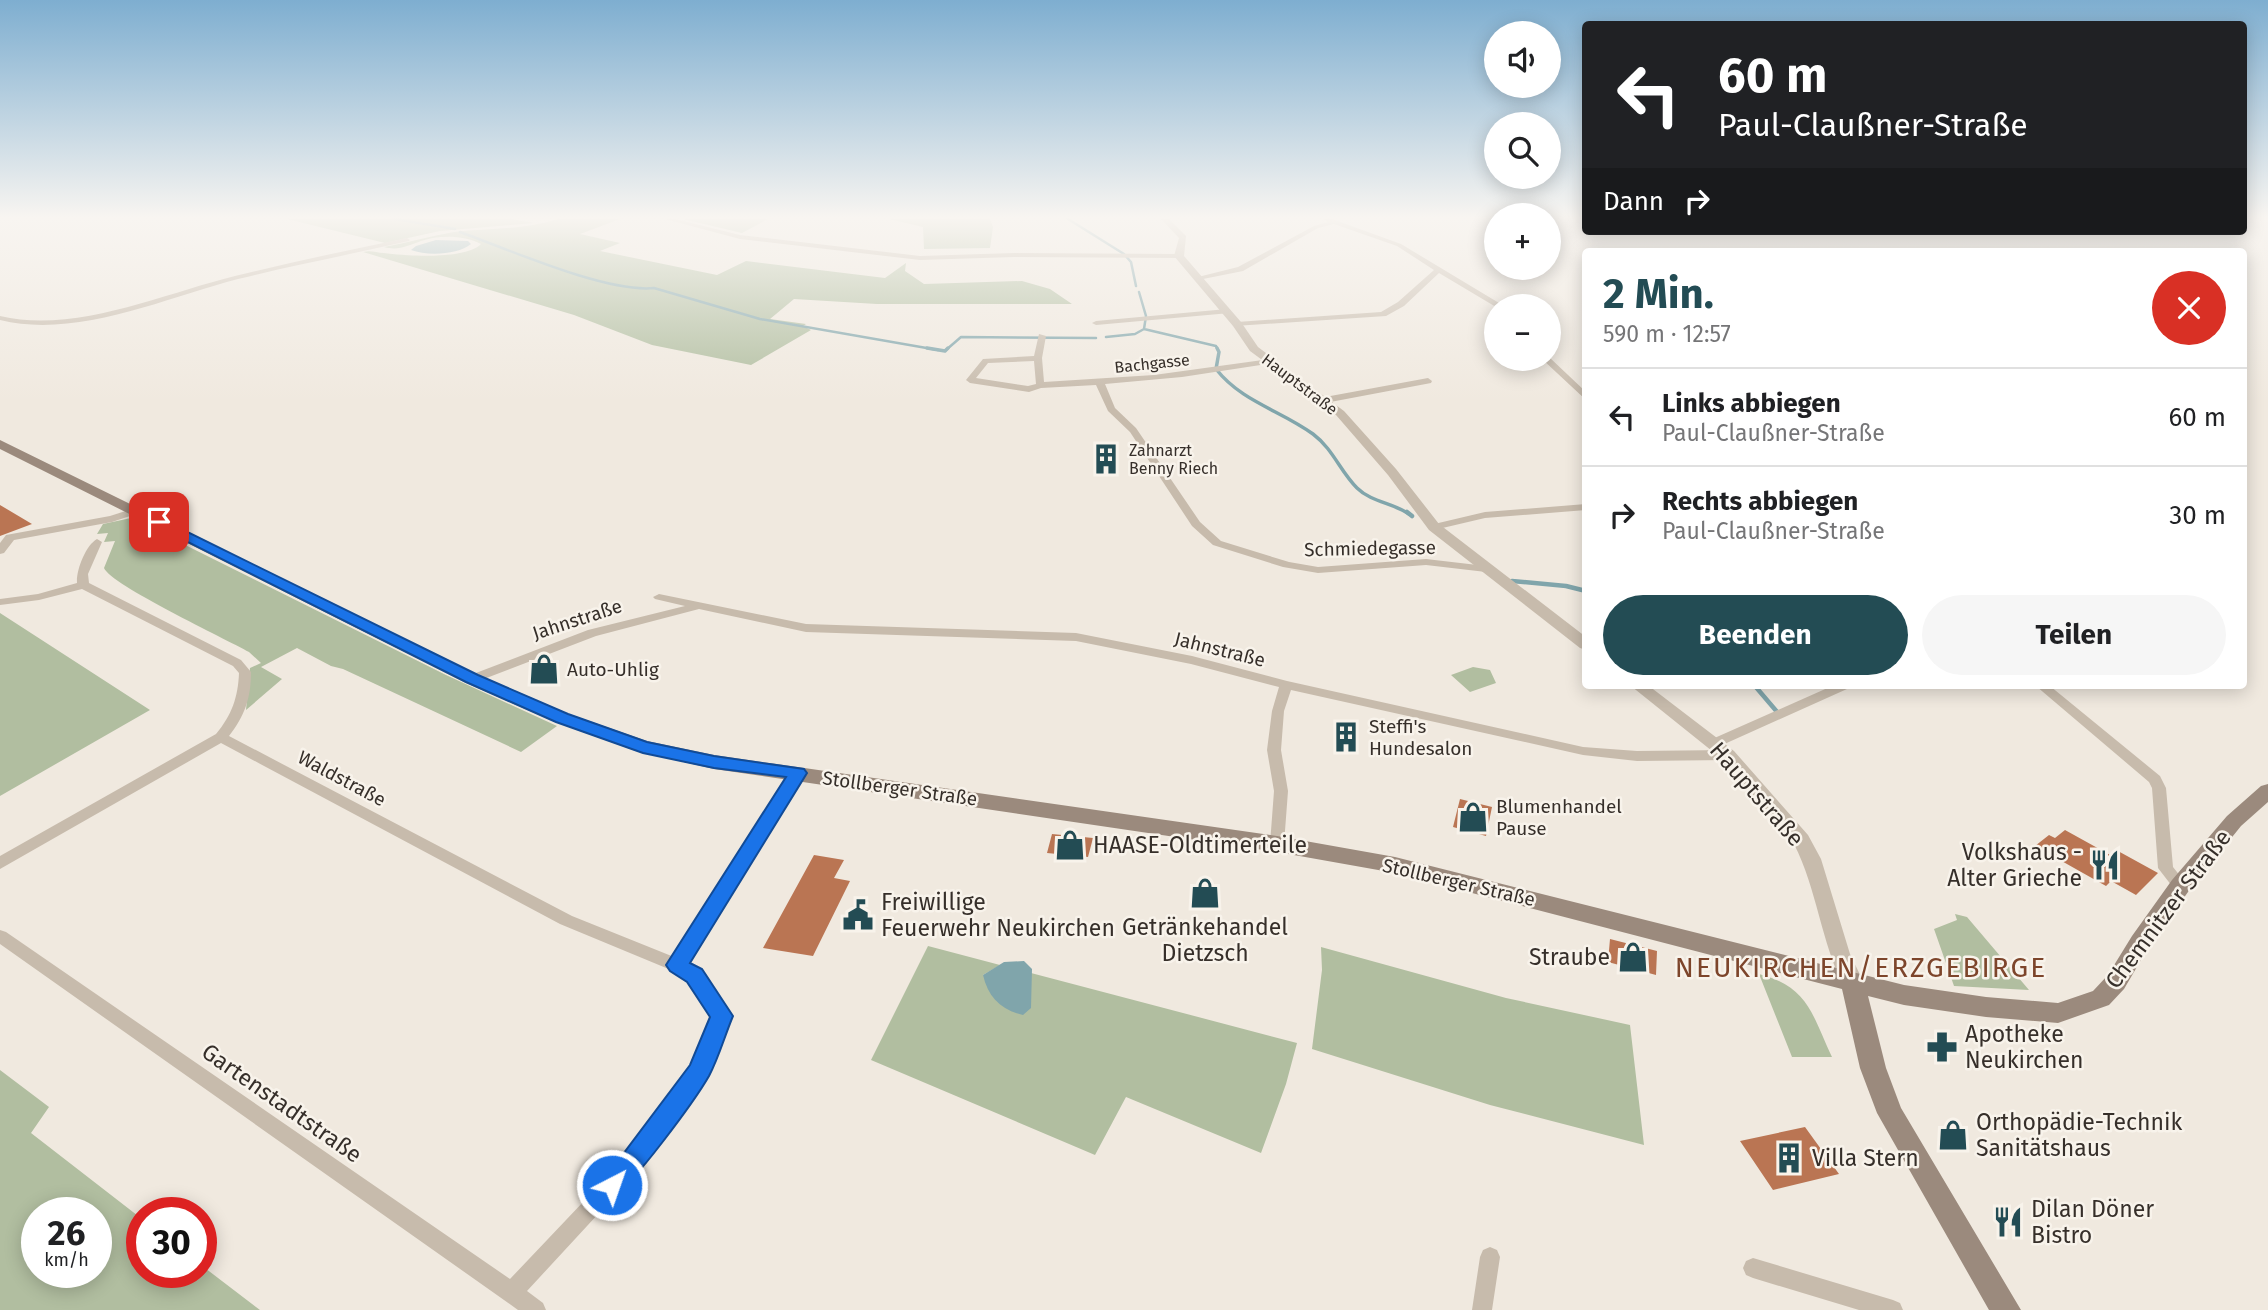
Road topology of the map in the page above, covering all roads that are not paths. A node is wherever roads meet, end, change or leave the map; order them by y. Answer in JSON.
{"nodes":[{"id":1,"x":226,"y":280,"type":"edge"},
{"id":2,"x":1200,"y":280,"type":"edge"},
{"id":3,"x":1427,"y":280,"type":"edge"},
{"id":4,"x":1457,"y":280,"type":"edge"},
{"id":5,"x":1484,"y":296,"type":"edge"},
{"id":6,"x":1227,"y":312,"type":"junction"},
{"id":7,"x":0,"y":318,"type":"edge"},
{"id":8,"x":1145,"y":320,"type":"joint"},
{"id":9,"x":1096,"y":323,"type":"dead end"},
{"id":10,"x":1237,"y":324,"type":"junction"},
{"id":11,"x":1042,"y":338,"type":"dead end"},
{"id":12,"x":1038,"y":358,"type":"junction"},
{"id":13,"x":1267,"y":361,"type":"junction"},
{"id":14,"x":1217,"y":370,"type":"joint"},
{"id":15,"x":1559,"y":371,"type":"edge"},
{"id":16,"x":1428,"y":382,"type":"dead end"},
{"id":17,"x":1100,"y":383,"type":"junction"},
{"id":18,"x":1040,"y":385,"type":"junction"},
{"id":19,"x":1582,"y":393,"type":"edge"},
{"id":20,"x":1325,"y":400,"type":"junction"},
{"id":21,"x":0,"y":444,"type":"edge"},
{"id":22,"x":1582,"y":507,"type":"edge"},
{"id":23,"x":135,"y":511,"type":"junction"},
{"id":24,"x":1434,"y":527,"type":"junction"},
{"id":25,"x":97,"y":542,"type":"dead end"},
{"id":26,"x":0,"y":551,"type":"edge"},
{"id":27,"x":1486,"y":569,"type":"junction"},
{"id":28,"x":83,"y":585,"type":"junction"},
{"id":29,"x":659,"y":597,"type":"dead end"},
{"id":30,"x":0,"y":602,"type":"edge"},
{"id":31,"x":697,"y":606,"type":"junction"},
{"id":32,"x":1582,"y":642,"type":"edge"},
{"id":33,"x":472,"y":679,"type":"junction"},
{"id":34,"x":1286,"y":685,"type":"junction"},
{"id":35,"x":1643,"y":689,"type":"edge"},
{"id":36,"x":1837,"y":689,"type":"edge"},
{"id":37,"x":2046,"y":689,"type":"edge"},
{"id":38,"x":221,"y":737,"type":"junction"},
{"id":39,"x":1721,"y":749,"type":"junction"},
{"id":40,"x":798,"y":773,"type":"junction"},
{"id":41,"x":2268,"y":791,"type":"edge"},
{"id":42,"x":1277,"y":844,"type":"junction"},
{"id":43,"x":0,"y":863,"type":"edge"},
{"id":44,"x":2180,"y":886,"type":"junction"},
{"id":45,"x":0,"y":936,"type":"edge"},
{"id":46,"x":677,"y":965,"type":"junction"},
{"id":47,"x":1852,"y":981,"type":"junction"},
{"id":48,"x":1490,"y":1257,"type":"dead end"},
{"id":49,"x":1753,"y":1268,"type":"dead end"},
{"id":50,"x":511,"y":1293,"type":"junction"},
{"id":51,"x":536,"y":1310,"type":"edge"},
{"id":52,"x":1482,"y":1310,"type":"edge"},
{"id":53,"x":1893,"y":1310,"type":"edge"},
{"id":54,"x":2006,"y":1310,"type":"edge"}],
"edges":[{"from":1,"to":7,"type":"street"},
{"from":2,"to":6,"type":"street","name":"Hauptstraße"},
{"from":3,"to":10,"type":"street"},
{"from":4,"to":5,"type":"street"},
{"from":6,"to":8,"type":"street"},
{"from":6,"to":10,"type":"street","name":"Hauptstraße"},
{"from":8,"to":9,"type":"street"},
{"from":10,"to":13,"type":"street","name":"Hauptstraße"},
{"from":11,"to":12,"type":"street"},
{"from":12,"to":18,"type":"street"},
{"from":12,"to":18,"type":"street","name":"Bachgasse"},
{"from":13,"to":14,"type":"street","name":"Bachgasse"},
{"from":13,"to":20,"type":"street","name":"Hauptstraße"},
{"from":14,"to":17,"type":"street","name":"Bachgasse"},
{"from":15,"to":19,"type":"street"},
{"from":16,"to":20,"type":"street"},
{"from":17,"to":18,"type":"street","name":"Bachgasse"},
{"from":17,"to":27,"type":"street","name":"Schmiedegasse"},
{"from":20,"to":24,"type":"street","name":"Hauptstraße"},
{"from":21,"to":23,"type":"main road","name":"Stollberger Straße"},
{"from":22,"to":24,"type":"street"},
{"from":23,"to":26,"type":"street"},
{"from":23,"to":33,"type":"main road","name":"Stollberger Straße"},
{"from":24,"to":27,"type":"street","name":"Hauptstraße"},
{"from":25,"to":28,"type":"street"},
{"from":27,"to":32,"type":"street","name":"Hauptstraße"},
{"from":28,"to":30,"type":"street"},
{"from":28,"to":38,"type":"street"},
{"from":29,"to":31,"type":"street","name":"Jahnstraße"},
{"from":31,"to":33,"type":"street","name":"Jahnstraße"},
{"from":31,"to":34,"type":"street","name":"Jahnstraße"},
{"from":33,"to":40,"type":"main road","name":"Stollberger Straße"},
{"from":34,"to":39,"type":"street","name":"Jahnstraße"},
{"from":34,"to":42,"type":"street"},
{"from":35,"to":39,"type":"street","name":"Hauptstraße"},
{"from":36,"to":39,"type":"street"},
{"from":37,"to":44,"type":"street"},
{"from":38,"to":43,"type":"street"},
{"from":38,"to":46,"type":"street","name":"Waldstraße"},
{"from":39,"to":47,"type":"street","name":"Hauptstraße"},
{"from":40,"to":42,"type":"main road","name":"Stollberger Straße"},
{"from":40,"to":46,"type":"street"},
{"from":41,"to":44,"type":"main road","name":"Chemnitzer Straße"},
{"from":42,"to":47,"type":"main road","name":"Stollberger Straße"},
{"from":44,"to":47,"type":"main road","name":"Chemnitzer Straße"},
{"from":45,"to":50,"type":"street","name":"Gartenstadtstraße"},
{"from":46,"to":50,"type":"street","name":"Waldstraße"},
{"from":47,"to":54,"type":"main road","name":"Hauptstraße"},
{"from":48,"to":52,"type":"street"},
{"from":49,"to":53,"type":"street"},
{"from":50,"to":51,"type":"street","name":"Gartenstadtstraße"}]}
